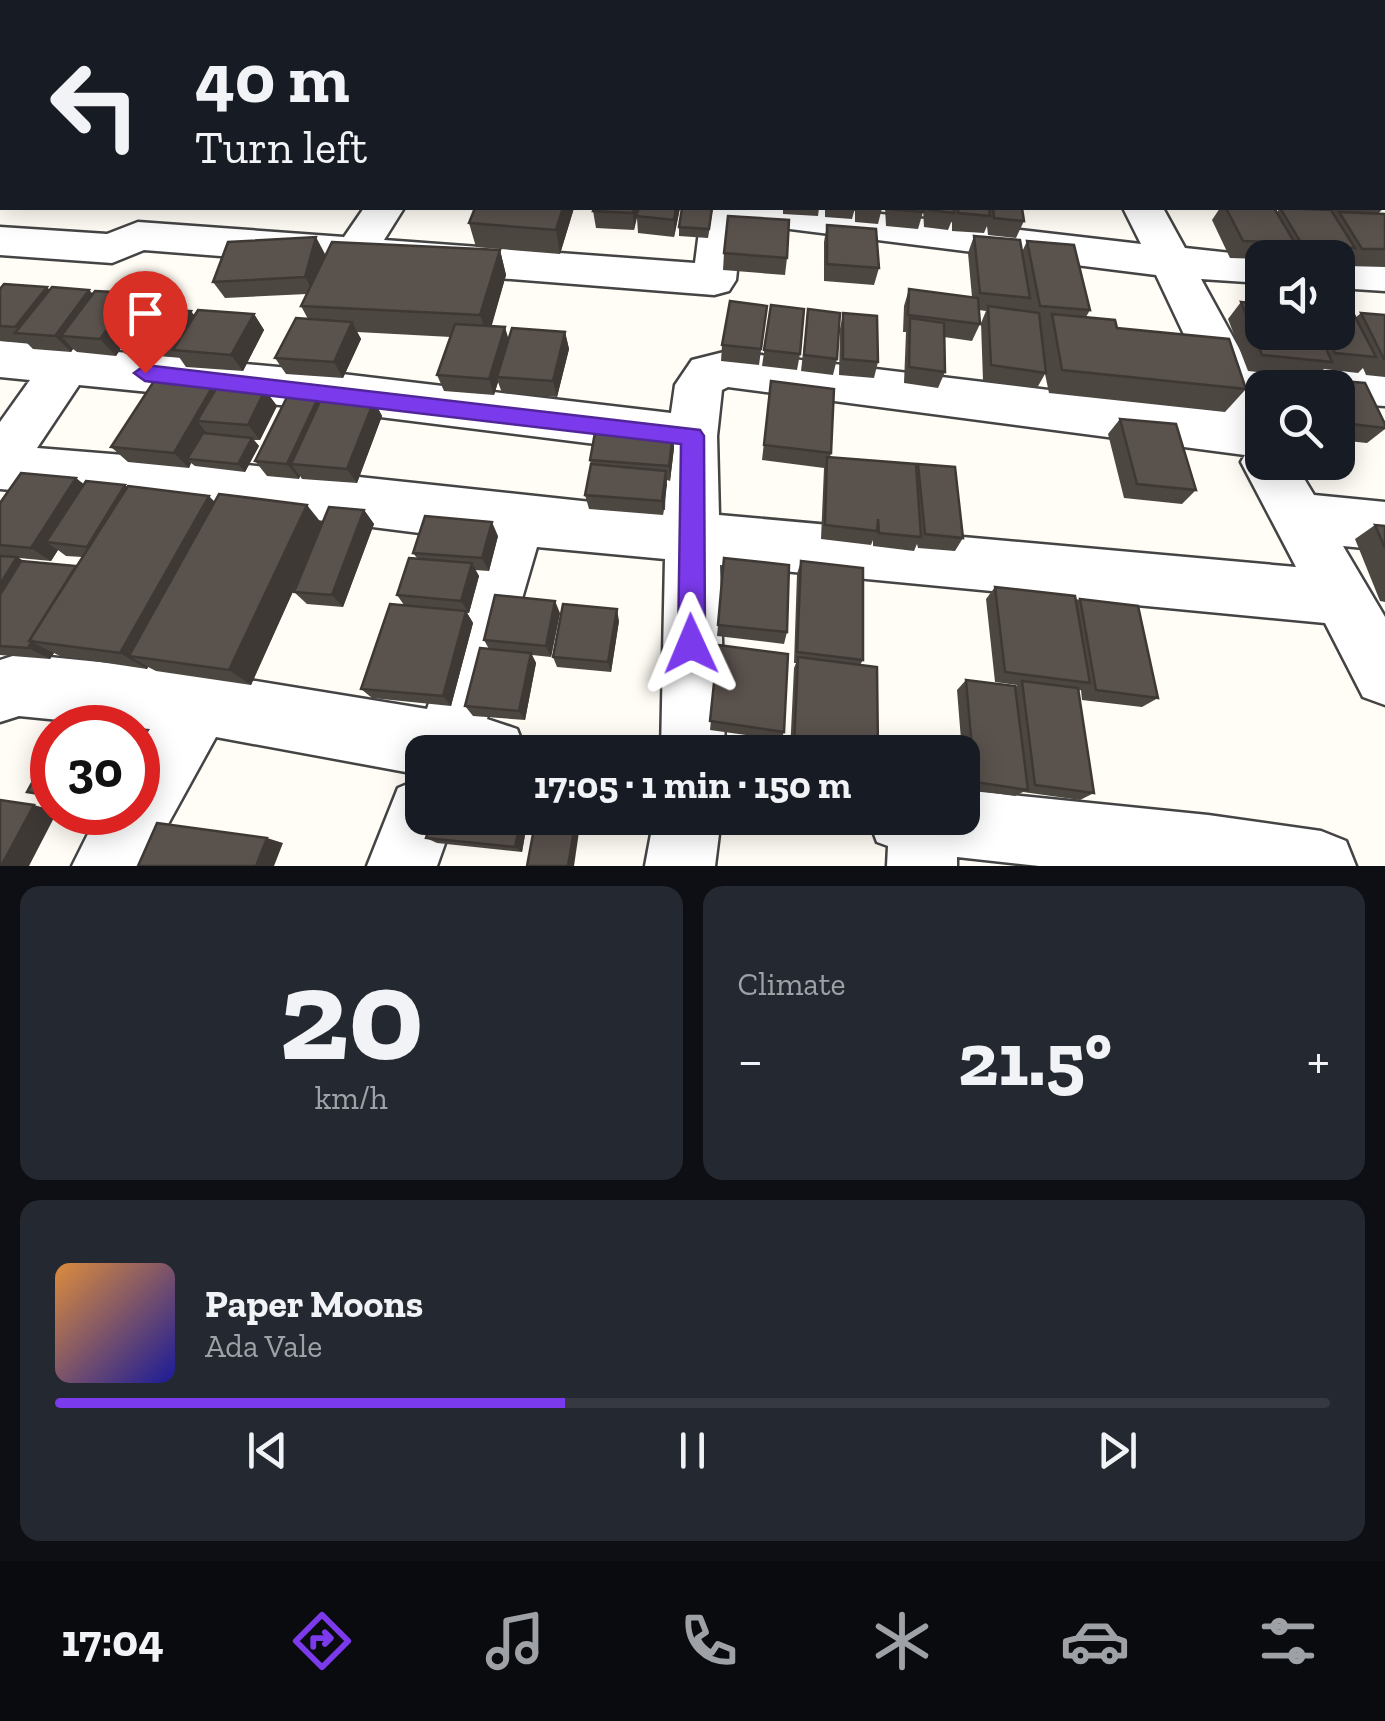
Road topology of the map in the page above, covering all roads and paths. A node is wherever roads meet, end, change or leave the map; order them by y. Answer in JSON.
{"nodes":[{"id":1,"x":383,"y":210,"type":"edge"},
{"id":2,"x":723,"y":210,"type":"edge"},
{"id":3,"x":740,"y":210,"type":"edge"},
{"id":4,"x":1144,"y":210,"type":"edge"},
{"id":5,"x":0,"y":241,"type":"edge"},
{"id":6,"x":358,"y":251,"type":"junction"},
{"id":7,"x":1170,"y":262,"type":"junction"},
{"id":8,"x":1245,"y":267,"type":"edge"},
{"id":9,"x":1355,"y":274,"type":"edge"},
{"id":10,"x":1385,"y":276,"type":"edge"},
{"id":11,"x":0,"y":359,"type":"edge"},
{"id":12,"x":67,"y":366,"type":"junction"},
{"id":13,"x":1231,"y":377,"type":"junction"},
{"id":14,"x":1385,"y":387,"type":"edge"},
{"id":15,"x":1245,"y":413,"type":"edge"},
{"id":16,"x":692,"y":436,"type":"junction"},
{"id":17,"x":1245,"y":449,"type":"edge"},
{"id":18,"x":0,"y":465,"type":"edge"},
{"id":19,"x":1277,"y":480,"type":"edge"},
{"id":20,"x":1300,"y":518,"type":"junction"},
{"id":21,"x":517,"y":521,"type":"junction"},
{"id":22,"x":1385,"y":526,"type":"edge"},
{"id":23,"x":690,"y":535,"type":"junction"},
{"id":24,"x":1342,"y":598,"type":"junction"},
{"id":25,"x":1385,"y":675,"type":"edge"},
{"id":26,"x":0,"y":691,"type":"edge"},
{"id":27,"x":200,"y":703,"type":"junction"},
{"id":28,"x":466,"y":735,"type":"edge"},
{"id":29,"x":692,"y":735,"type":"edge"},
{"id":30,"x":405,"y":740,"type":"edge"},
{"id":31,"x":160,"y":772,"type":"edge"},
{"id":32,"x":124,"y":835,"type":"edge"},
{"id":33,"x":413,"y":835,"type":"edge"},
{"id":34,"x":685,"y":835,"type":"edge"},
{"id":35,"x":927,"y":835,"type":"edge"},
{"id":36,"x":1209,"y":858,"type":"edge"},
{"id":37,"x":107,"y":866,"type":"edge"},
{"id":38,"x":402,"y":866,"type":"edge"},
{"id":39,"x":680,"y":866,"type":"edge"},
{"id":40,"x":1320,"y":866,"type":"edge"}],
"edges":[{"from":1,"to":6,"type":"street"},
{"from":2,"to":6,"type":"street"},
{"from":3,"to":7,"type":"street"},
{"from":4,"to":7,"type":"street"},
{"from":5,"to":6,"type":"street"},
{"from":7,"to":8,"type":"street"},
{"from":7,"to":13,"type":"street"},
{"from":9,"to":10,"type":"street"},
{"from":11,"to":12,"type":"street"},
{"from":12,"to":16,"type":"street"},
{"from":12,"to":18,"type":"street"},
{"from":13,"to":14,"type":"street"},
{"from":13,"to":15,"type":"street"},
{"from":16,"to":17,"type":"street"},
{"from":16,"to":23,"type":"street"},
{"from":18,"to":21,"type":"street"},
{"from":19,"to":20,"type":"street"},
{"from":20,"to":22,"type":"street"},
{"from":20,"to":24,"type":"street"},
{"from":21,"to":23,"type":"street"},
{"from":21,"to":28,"type":"street"},
{"from":23,"to":24,"type":"street"},
{"from":23,"to":29,"type":"street"},
{"from":24,"to":25,"type":"street"},
{"from":26,"to":27,"type":"street"},
{"from":27,"to":30,"type":"street"},
{"from":27,"to":31,"type":"street"},
{"from":32,"to":37,"type":"street"},
{"from":33,"to":38,"type":"street"},
{"from":34,"to":39,"type":"street"},
{"from":35,"to":36,"type":"street"},
{"from":36,"to":40,"type":"street"}]}
